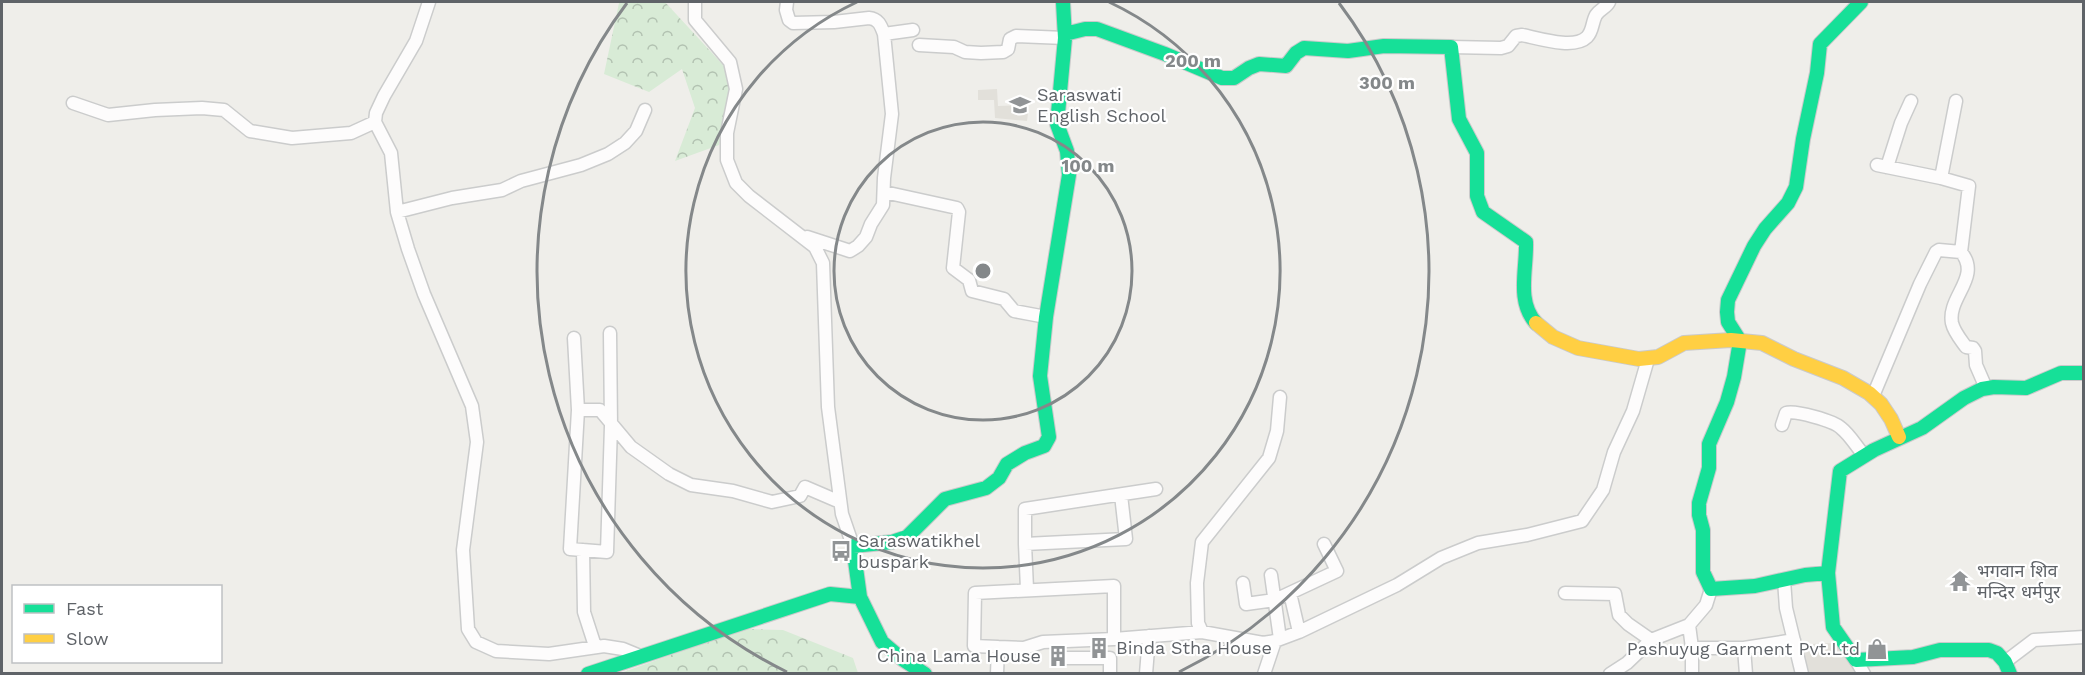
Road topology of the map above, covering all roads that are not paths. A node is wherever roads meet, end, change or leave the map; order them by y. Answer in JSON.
{"nodes":[{"id":1,"x":429,"y":2,"type":"edge"},
{"id":2,"x":695,"y":2,"type":"edge"},
{"id":3,"x":787,"y":2,"type":"edge"},
{"id":4,"x":1063,"y":2,"type":"edge"},
{"id":5,"x":1609,"y":2,"type":"edge"},
{"id":6,"x":1861,"y":2,"type":"edge"},
{"id":7,"x":913,"y":30,"type":"dead end"},
{"id":8,"x":884,"y":34,"type":"junction"},
{"id":9,"x":1065,"y":36,"type":"junction"},
{"id":10,"x":919,"y":45,"type":"dead end"},
{"id":11,"x":1452,"y":47,"type":"junction"},
{"id":12,"x":1911,"y":101,"type":"dead end"},
{"id":13,"x":1956,"y":101,"type":"dead end"},
{"id":14,"x":73,"y":103,"type":"dead end"},
{"id":15,"x":645,"y":111,"type":"dead end"},
{"id":16,"x":375,"y":122,"type":"junction"},
{"id":17,"x":1941,"y":178,"type":"junction"},
{"id":18,"x":884,"y":192,"type":"junction"},
{"id":19,"x":397,"y":212,"type":"junction"},
{"id":20,"x":803,"y":238,"type":"junction"},
{"id":21,"x":1961,"y":252,"type":"junction"},
{"id":22,"x":1046,"y":317,"type":"junction"},
{"id":23,"x":610,"y":333,"type":"dead end"},
{"id":24,"x":574,"y":338,"type":"dead end"},
{"id":25,"x":1740,"y":341,"type":"junction"},
{"id":26,"x":1648,"y":359,"type":"junction"},
{"id":27,"x":2084,"y":373,"type":"edge"},
{"id":28,"x":1986,"y":388,"type":"junction"},
{"id":29,"x":1873,"y":396,"type":"junction"},
{"id":30,"x":1281,"y":397,"type":"dead end"},
{"id":31,"x":578,"y":410,"type":"junction"},
{"id":32,"x":1782,"y":425,"type":"dead end"},
{"id":33,"x":611,"y":426,"type":"junction"},
{"id":34,"x":1899,"y":437,"type":"junction"},
{"id":35,"x":1863,"y":454,"type":"junction"},
{"id":36,"x":1156,"y":489,"type":"dead end"},
{"id":37,"x":1121,"y":495,"type":"junction"},
{"id":38,"x":840,"y":502,"type":"junction"},
{"id":39,"x":1025,"y":544,"type":"junction"},
{"id":40,"x":1324,"y":544,"type":"dead end"},
{"id":41,"x":853,"y":546,"type":"junction"},
{"id":42,"x":582,"y":550,"type":"junction"},
{"id":43,"x":1828,"y":573,"type":"junction"},
{"id":44,"x":1271,"y":575,"type":"dead end"},
{"id":45,"x":1784,"y":580,"type":"junction"},
{"id":46,"x":1243,"y":583,"type":"dead end"},
{"id":47,"x":1711,"y":589,"type":"junction"},
{"id":48,"x":1027,"y":590,"type":"junction"},
{"id":49,"x":1290,"y":593,"type":"junction"},
{"id":50,"x":1565,"y":593,"type":"dead end"},
{"id":51,"x":860,"y":597,"type":"junction"},
{"id":52,"x":1275,"y":600,"type":"junction"},
{"id":53,"x":1689,"y":625,"type":"junction"},
{"id":54,"x":1202,"y":632,"type":"junction"},
{"id":55,"x":1299,"y":632,"type":"junction"},
{"id":56,"x":1149,"y":636,"type":"junction"},
{"id":57,"x":2084,"y":637,"type":"edge"},
{"id":58,"x":1113,"y":640,"type":"junction"},
{"id":59,"x":1278,"y":640,"type":"junction"},
{"id":60,"x":1651,"y":640,"type":"junction"},
{"id":61,"x":1794,"y":640,"type":"junction"},
{"id":62,"x":595,"y":646,"type":"junction"},
{"id":63,"x":998,"y":647,"type":"junction"},
{"id":64,"x":1692,"y":648,"type":"junction"},
{"id":65,"x":1744,"y":648,"type":"junction"},
{"id":66,"x":640,"y":656,"type":"junction"},
{"id":67,"x":1065,"y":658,"type":"dead end"},
{"id":68,"x":1110,"y":658,"type":"junction"},
{"id":69,"x":1856,"y":660,"type":"junction"},
{"id":70,"x":1627,"y":668,"type":"edge"},
{"id":71,"x":2008,"y":668,"type":"edge"},
{"id":72,"x":588,"y":674,"type":"edge"},
{"id":73,"x":925,"y":674,"type":"edge"},
{"id":74,"x":997,"y":674,"type":"edge"},
{"id":75,"x":1110,"y":674,"type":"edge"},
{"id":76,"x":1146,"y":674,"type":"edge"},
{"id":77,"x":1264,"y":674,"type":"edge"},
{"id":78,"x":1610,"y":674,"type":"edge"},
{"id":79,"x":1692,"y":674,"type":"edge"},
{"id":80,"x":1746,"y":674,"type":"edge"},
{"id":81,"x":1802,"y":674,"type":"edge"},
{"id":82,"x":1863,"y":674,"type":"edge"}],
"edges":[{"from":1,"to":16,"type":"street"},
{"from":2,"to":20,"type":"street"},
{"from":3,"to":8,"type":"street"},
{"from":4,"to":9,"type":"street"},
{"from":5,"to":11,"type":"street"},
{"from":6,"to":25,"type":"street"},
{"from":7,"to":8,"type":"street"},
{"from":8,"to":18,"type":"street"},
{"from":9,"to":10,"type":"street"},
{"from":9,"to":11,"type":"street"},
{"from":9,"to":22,"type":"street"},
{"from":11,"to":26,"type":"street"},
{"from":12,"to":17,"type":"street"},
{"from":13,"to":17,"type":"street"},
{"from":14,"to":16,"type":"street"},
{"from":15,"to":19,"type":"street"},
{"from":16,"to":19,"type":"street"},
{"from":17,"to":21,"type":"street"},
{"from":18,"to":20,"type":"street"},
{"from":18,"to":22,"type":"street"},
{"from":19,"to":62,"type":"street"},
{"from":20,"to":38,"type":"street"},
{"from":21,"to":28,"type":"street"},
{"from":21,"to":29,"type":"street"},
{"from":22,"to":41,"type":"street"},
{"from":23,"to":33,"type":"street"},
{"from":24,"to":31,"type":"street"},
{"from":25,"to":26,"type":"street"},
{"from":25,"to":29,"type":"street"},
{"from":25,"to":47,"type":"street"},
{"from":26,"to":55,"type":"street"},
{"from":27,"to":28,"type":"street"},
{"from":28,"to":34,"type":"street"},
{"from":29,"to":34,"type":"street"},
{"from":30,"to":54,"type":"street"},
{"from":31,"to":33,"type":"street"},
{"from":31,"to":42,"type":"street"},
{"from":32,"to":35,"type":"street"},
{"from":33,"to":38,"type":"street"},
{"from":33,"to":42,"type":"street"},
{"from":34,"to":35,"type":"street"},
{"from":35,"to":43,"type":"street"},
{"from":36,"to":37,"type":"street"},
{"from":37,"to":39,"type":"street"},
{"from":37,"to":39,"type":"street"},
{"from":38,"to":41,"type":"street"},
{"from":39,"to":48,"type":"street"},
{"from":40,"to":49,"type":"street"},
{"from":41,"to":51,"type":"street"},
{"from":42,"to":62,"type":"street"},
{"from":43,"to":45,"type":"street"},
{"from":43,"to":69,"type":"street"},
{"from":44,"to":52,"type":"street"},
{"from":45,"to":47,"type":"street"},
{"from":45,"to":61,"type":"street"},
{"from":46,"to":52,"type":"street"},
{"from":47,"to":53,"type":"street"},
{"from":48,"to":58,"type":"street"},
{"from":48,"to":63,"type":"street"},
{"from":49,"to":52,"type":"street"},
{"from":49,"to":55,"type":"street"},
{"from":50,"to":60,"type":"street"},
{"from":51,"to":66,"type":"street"},
{"from":51,"to":73,"type":"street"},
{"from":52,"to":59,"type":"street"},
{"from":53,"to":60,"type":"street"},
{"from":53,"to":64,"type":"street"},
{"from":54,"to":56,"type":"street"},
{"from":54,"to":59,"type":"street"},
{"from":55,"to":59,"type":"street"},
{"from":56,"to":58,"type":"street"},
{"from":56,"to":76,"type":"street"},
{"from":57,"to":71,"type":"street"},
{"from":58,"to":63,"type":"street"},
{"from":58,"to":68,"type":"street"},
{"from":59,"to":77,"type":"street"},
{"from":60,"to":70,"type":"street"},
{"from":61,"to":65,"type":"street"},
{"from":61,"to":81,"type":"street"},
{"from":62,"to":66,"type":"street"},
{"from":63,"to":74,"type":"street"},
{"from":64,"to":65,"type":"street"},
{"from":64,"to":79,"type":"street"},
{"from":65,"to":80,"type":"street"},
{"from":66,"to":72,"type":"street"},
{"from":67,"to":68,"type":"street"},
{"from":68,"to":75,"type":"street"},
{"from":69,"to":71,"type":"street"},
{"from":69,"to":82,"type":"street"},
{"from":70,"to":78,"type":"street"}]}
